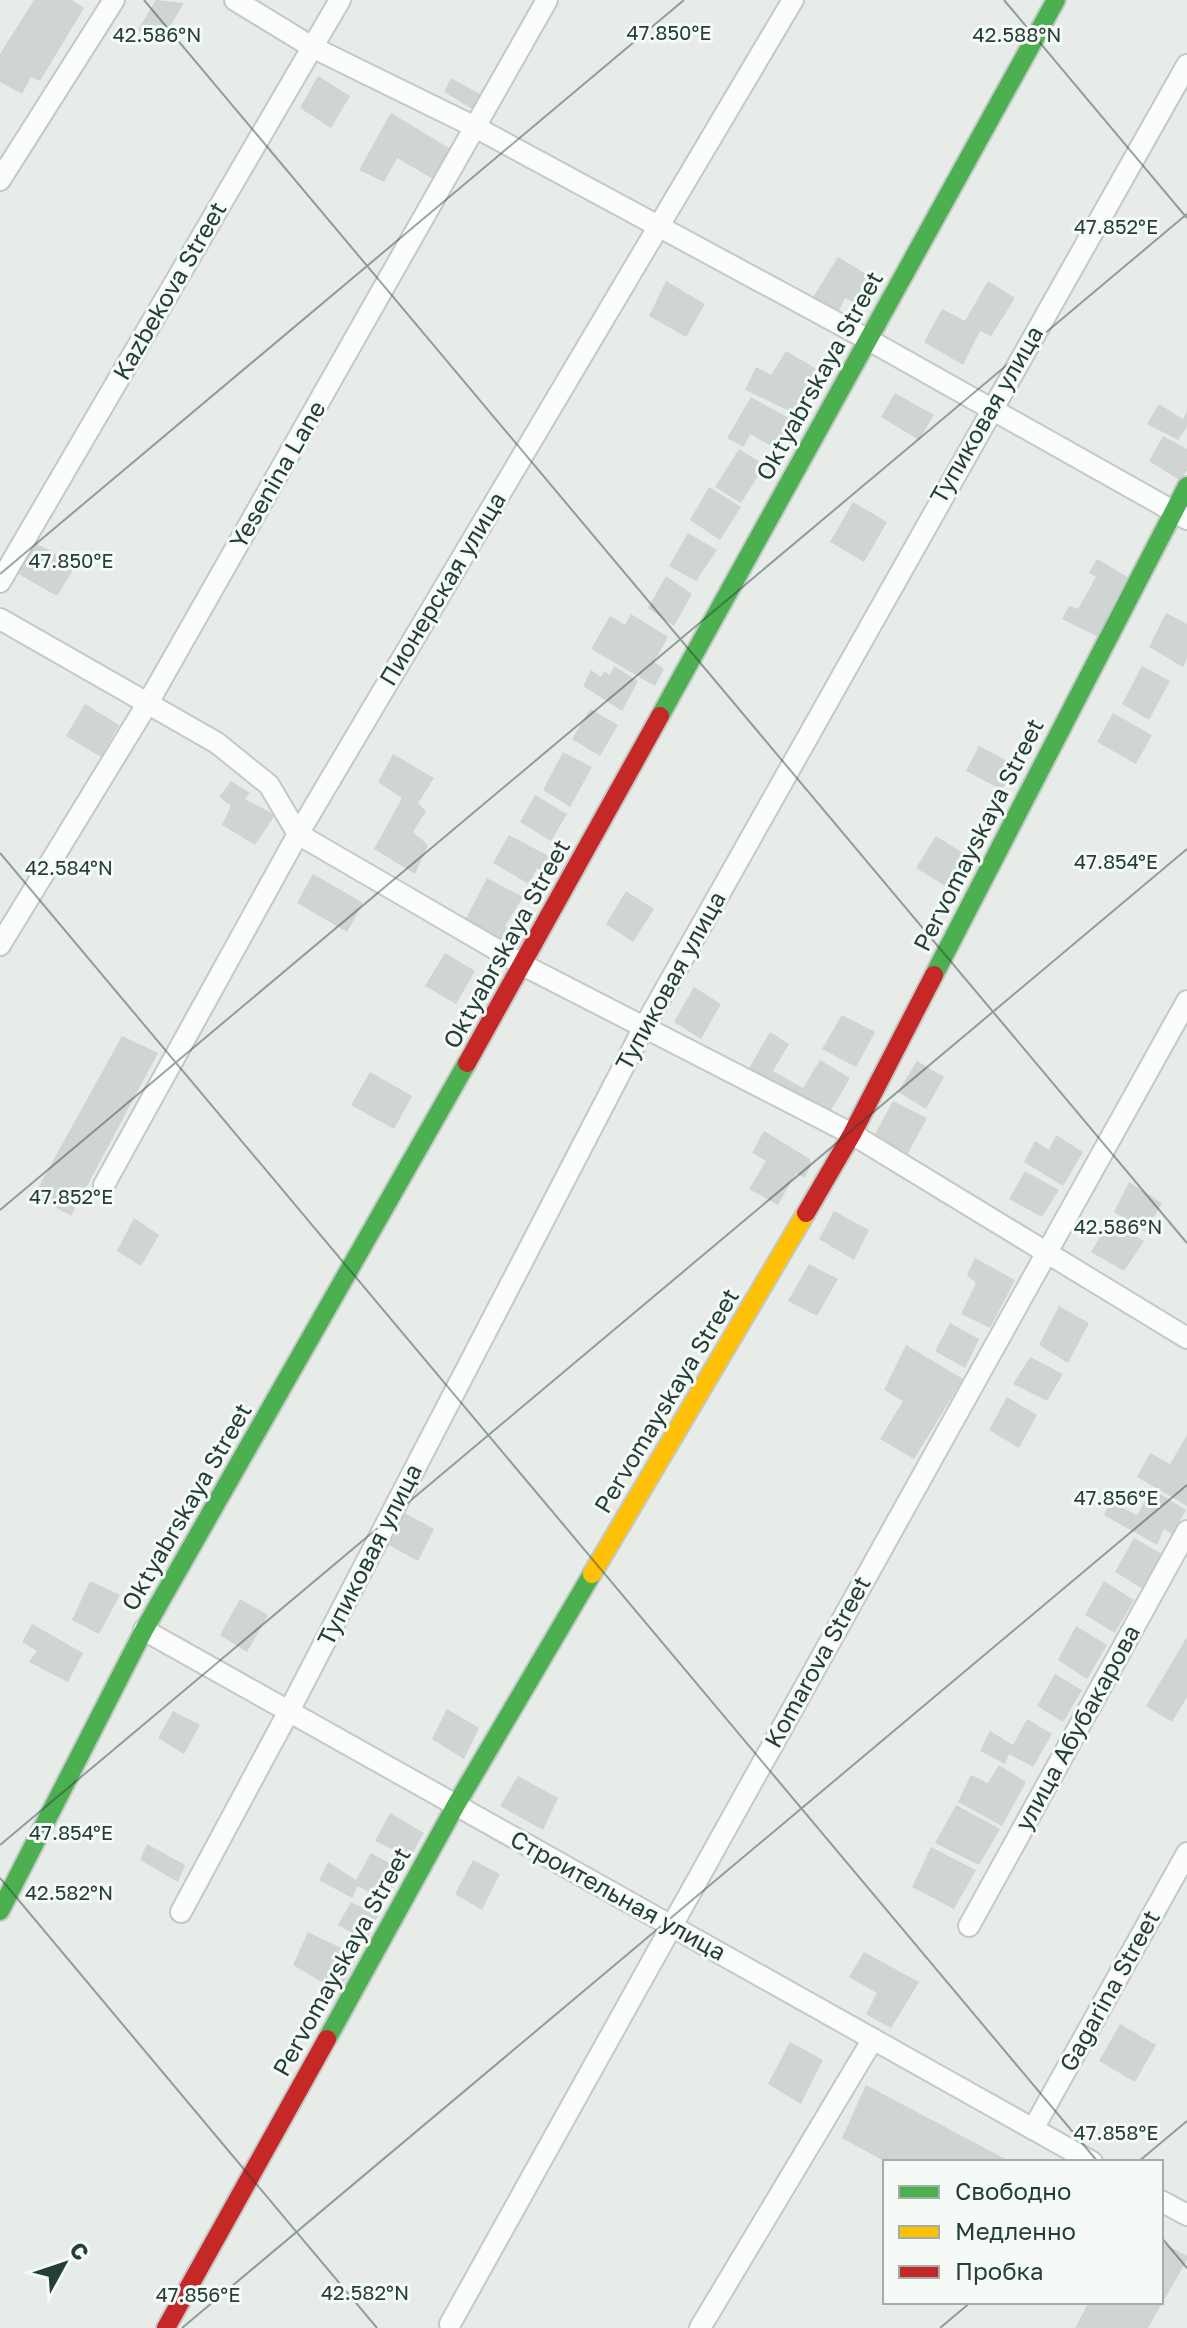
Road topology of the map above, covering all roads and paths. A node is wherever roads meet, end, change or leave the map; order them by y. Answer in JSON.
{"nodes":[{"id":1,"x":114,"y":0,"type":"edge"},
{"id":2,"x":235,"y":0,"type":"edge"},
{"id":3,"x":340,"y":0,"type":"edge"},
{"id":4,"x":547,"y":0,"type":"edge"},
{"id":5,"x":793,"y":0,"type":"edge"},
{"id":6,"x":1056,"y":0,"type":"edge"},
{"id":7,"x":312,"y":47,"type":"junction"},
{"id":8,"x":1187,"y":65,"type":"edge"},
{"id":9,"x":475,"y":127,"type":"junction"},
{"id":10,"x":0,"y":180,"type":"edge"},
{"id":11,"x":657,"y":227,"type":"junction"},
{"id":12,"x":867,"y":339,"type":"junction"},
{"id":13,"x":989,"y":410,"type":"junction"},
{"id":14,"x":1187,"y":486,"type":"edge"},
{"id":15,"x":1180,"y":515,"type":"edge"},
{"id":16,"x":0,"y":582,"type":"edge"},
{"id":17,"x":0,"y":619,"type":"edge"},
{"id":18,"x":149,"y":701,"type":"junction"},
{"id":19,"x":298,"y":834,"type":"junction"},
{"id":20,"x":0,"y":945,"type":"edge"},
{"id":21,"x":523,"y":965,"type":"junction"},
{"id":22,"x":1187,"y":1001,"type":"edge"},
{"id":23,"x":643,"y":1029,"type":"junction"},
{"id":24,"x":852,"y":1134,"type":"junction"},
{"id":25,"x":104,"y":1185,"type":"dead end"},
{"id":26,"x":1046,"y":1251,"type":"junction"},
{"id":27,"x":1187,"y":1338,"type":"edge"},
{"id":28,"x":1187,"y":1531,"type":"edge"},
{"id":29,"x":144,"y":1630,"type":"junction"},
{"id":30,"x":289,"y":1711,"type":"junction"},
{"id":31,"x":456,"y":1805,"type":"junction"},
{"id":32,"x":1187,"y":1853,"type":"edge"},
{"id":33,"x":0,"y":1911,"type":"edge"},
{"id":34,"x":181,"y":1912,"type":"dead end"},
{"id":35,"x":671,"y":1926,"type":"junction"},
{"id":36,"x":969,"y":1926,"type":"dead end"},
{"id":37,"x":873,"y":2039,"type":"junction"},
{"id":38,"x":1033,"y":2129,"type":"junction"},
{"id":39,"x":1088,"y":2160,"type":"edge"},
{"id":40,"x":1163,"y":2202,"type":"edge"},
{"id":41,"x":1187,"y":2215,"type":"edge"},
{"id":42,"x":450,"y":2324,"type":"dead end"},
{"id":43,"x":166,"y":2328,"type":"edge"},
{"id":44,"x":700,"y":2328,"type":"edge"}],
"edges":[{"from":1,"to":10,"type":"street"},
{"from":2,"to":7,"type":"street"},
{"from":3,"to":7,"type":"street","name":"Kazbekova Street"},
{"from":4,"to":9,"type":"street","name":"Yesenina Lane"},
{"from":5,"to":11,"type":"street","name":"Пионерская улица"},
{"from":6,"to":12,"type":"street","name":"Oktyabrskaya Street"},
{"from":7,"to":9,"type":"street"},
{"from":7,"to":16,"type":"street","name":"Kazbekova Street"},
{"from":8,"to":13,"type":"street","name":"Тупиковая улица"},
{"from":9,"to":11,"type":"street"},
{"from":9,"to":18,"type":"street","name":"Yesenina Lane"},
{"from":11,"to":12,"type":"street"},
{"from":11,"to":19,"type":"street","name":"Пионерская улица"},
{"from":12,"to":13,"type":"street"},
{"from":12,"to":21,"type":"street","name":"Oktyabrskaya Street"},
{"from":13,"to":15,"type":"street"},
{"from":13,"to":23,"type":"street","name":"Тупиковая улица"},
{"from":14,"to":15,"type":"street","name":"Pervomayskaya Street"},
{"from":15,"to":24,"type":"street","name":"Pervomayskaya Street"},
{"from":17,"to":18,"type":"street"},
{"from":18,"to":19,"type":"street"},
{"from":18,"to":20,"type":"street","name":"Yesenina Lane"},
{"from":19,"to":21,"type":"street"},
{"from":19,"to":25,"type":"street","name":"Пионерская улица"},
{"from":21,"to":23,"type":"street"},
{"from":21,"to":29,"type":"street","name":"Oktyabrskaya Street"},
{"from":22,"to":26,"type":"street","name":"Komarova Street"},
{"from":23,"to":24,"type":"street"},
{"from":23,"to":30,"type":"street","name":"Тупиковая улица"},
{"from":24,"to":26,"type":"street"},
{"from":24,"to":31,"type":"street","name":"Pervomayskaya Street"},
{"from":26,"to":27,"type":"street"},
{"from":26,"to":35,"type":"street","name":"Komarova Street"},
{"from":28,"to":36,"type":"street","name":"улица Абубакарова"},
{"from":29,"to":30,"type":"street","name":"Строительная улица"},
{"from":29,"to":33,"type":"street","name":"Oktyabrskaya Street"},
{"from":30,"to":31,"type":"street","name":"Строительная улица"},
{"from":30,"to":34,"type":"street","name":"Тупиковая улица"},
{"from":31,"to":35,"type":"street","name":"Строительная улица"},
{"from":31,"to":43,"type":"street","name":"Pervomayskaya Street"},
{"from":32,"to":38,"type":"street","name":"Gagarina Street"},
{"from":35,"to":37,"type":"street","name":"Строительная улица"},
{"from":35,"to":42,"type":"street","name":"Komarova Street"},
{"from":37,"to":38,"type":"street","name":"Строительная улица"},
{"from":37,"to":44,"type":"street"},
{"from":38,"to":39,"type":"street","name":"Строительная улица"},
{"from":40,"to":41,"type":"street"}]}
